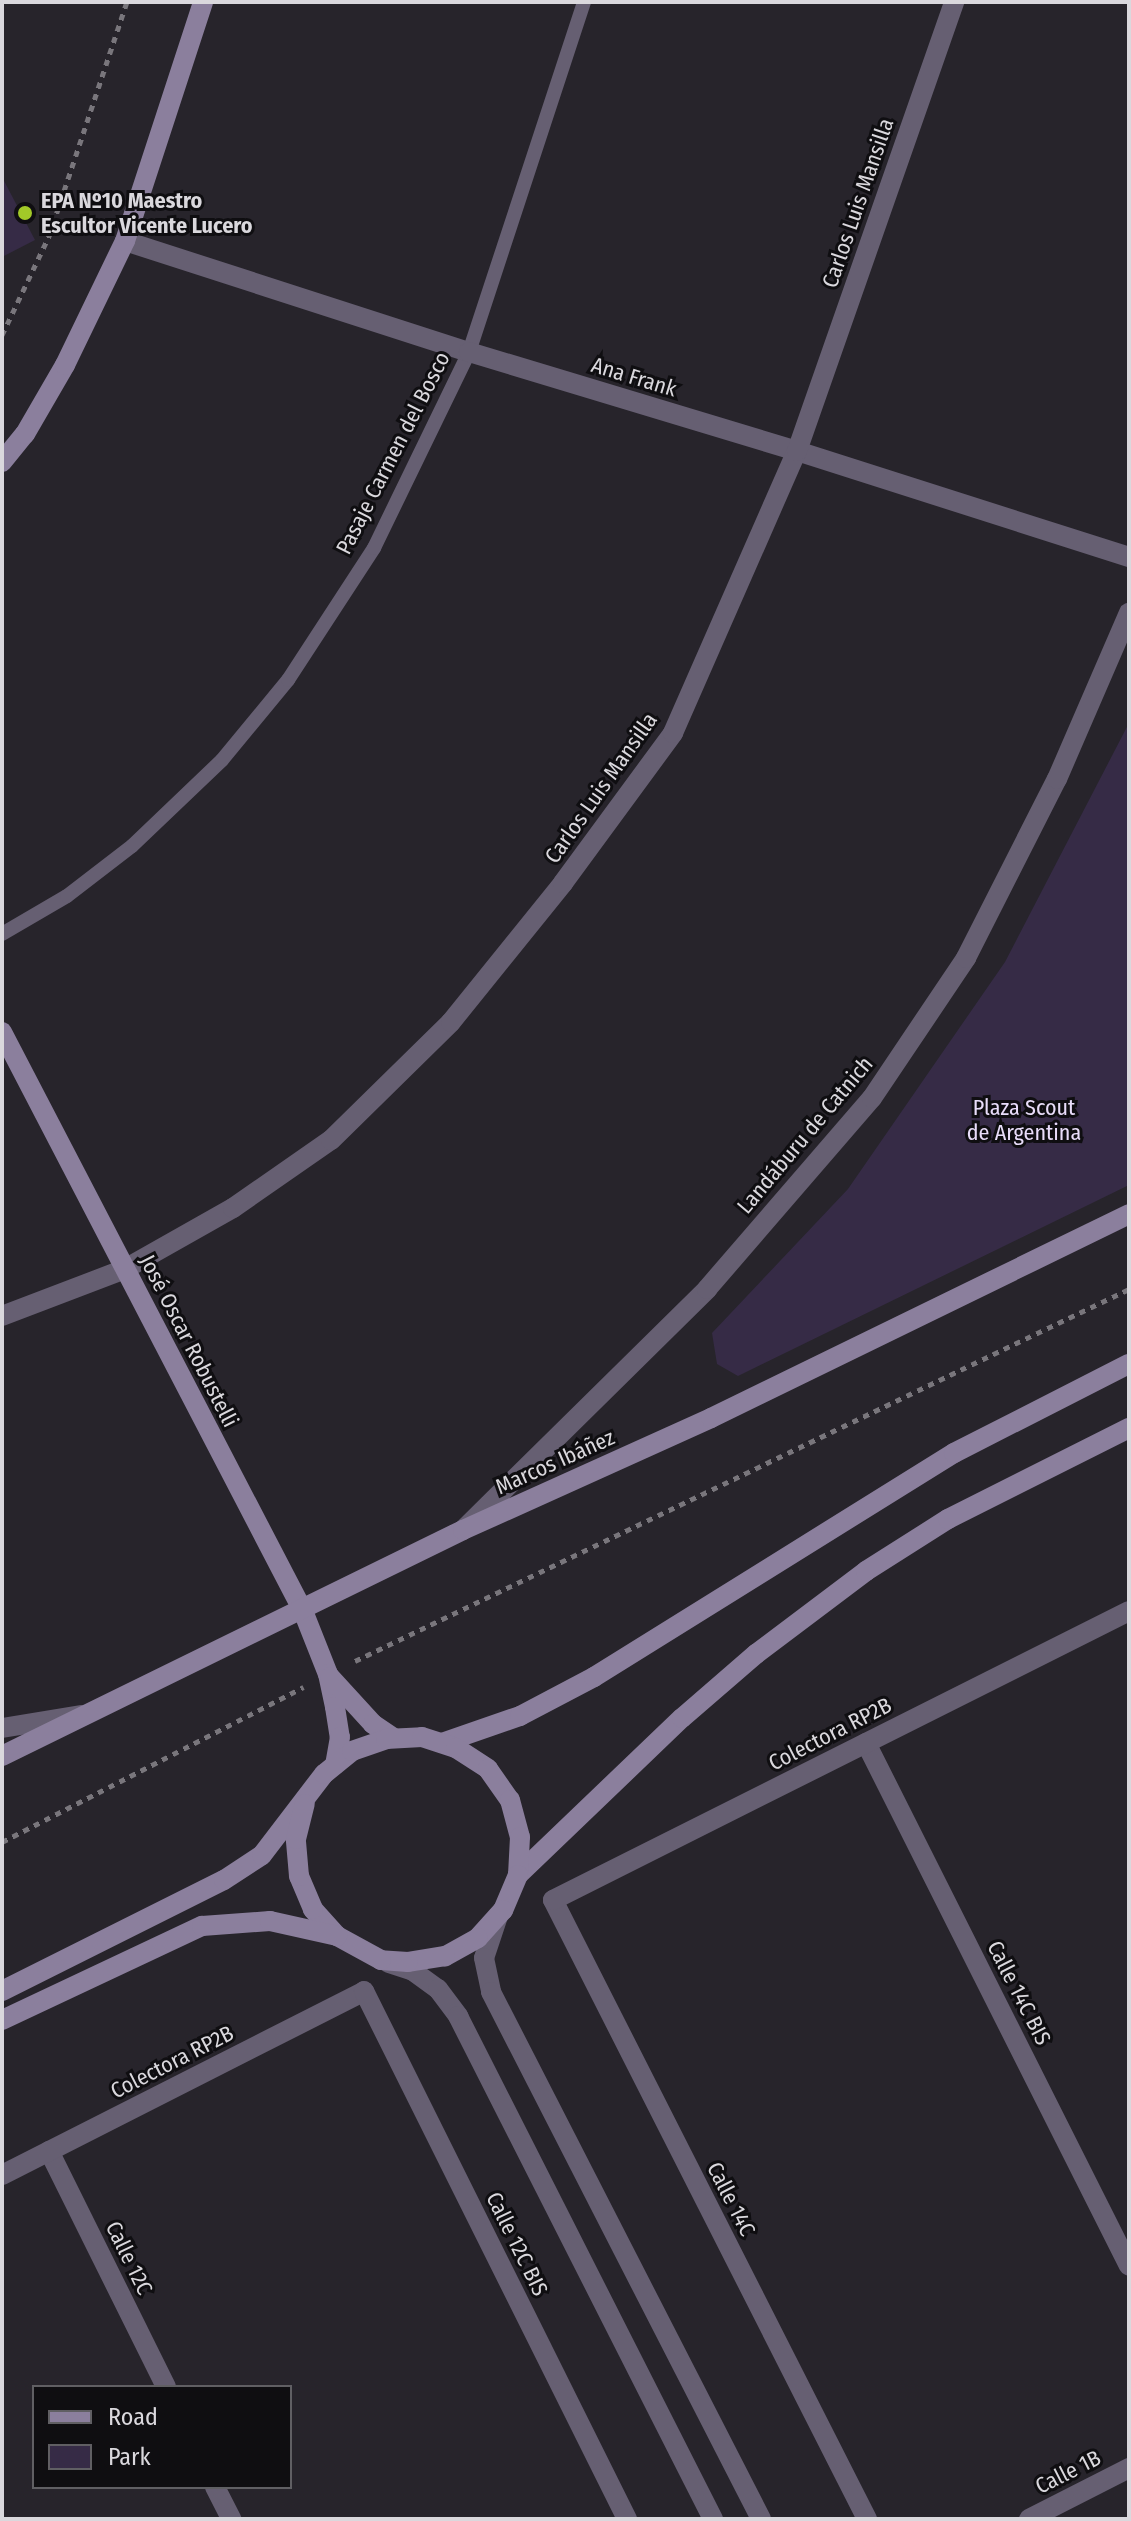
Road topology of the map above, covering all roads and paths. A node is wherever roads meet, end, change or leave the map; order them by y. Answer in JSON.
{"nodes":[{"id":1,"x":127,"y":2,"type":"edge"},
{"id":2,"x":203,"y":2,"type":"edge"},
{"id":3,"x":584,"y":2,"type":"edge"},
{"id":4,"x":954,"y":2,"type":"edge"},
{"id":5,"x":125,"y":241,"type":"junction"},
{"id":6,"x":2,"y":335,"type":"edge"},
{"id":7,"x":469,"y":352,"type":"junction"},
{"id":8,"x":797,"y":451,"type":"junction"},
{"id":9,"x":2,"y":462,"type":"edge"},
{"id":10,"x":1129,"y":557,"type":"edge"},
{"id":11,"x":1129,"y":613,"type":"edge"},
{"id":12,"x":2,"y":934,"type":"edge"},
{"id":13,"x":2,"y":1032,"type":"edge"},
{"id":14,"x":1129,"y":1214,"type":"edge"},
{"id":15,"x":125,"y":1269,"type":"junction"},
{"id":16,"x":1129,"y":1289,"type":"edge"},
{"id":17,"x":2,"y":1316,"type":"edge"},
{"id":18,"x":1129,"y":1364,"type":"edge"},
{"id":19,"x":1129,"y":1428,"type":"edge"},
{"id":20,"x":463,"y":1530,"type":"junction"},
{"id":21,"x":303,"y":1611,"type":"junction"},
{"id":22,"x":1129,"y":1611,"type":"edge"},
{"id":23,"x":328,"y":1674,"type":"junction"},
{"id":24,"x":83,"y":1714,"type":"junction"},
{"id":25,"x":2,"y":1728,"type":"edge"},
{"id":26,"x":394,"y":1738,"type":"junction"},
{"id":27,"x":442,"y":1743,"type":"junction"},
{"id":28,"x":866,"y":1743,"type":"junction"},
{"id":29,"x":2,"y":1756,"type":"edge"},
{"id":30,"x":335,"y":1765,"type":"junction"},
{"id":31,"x":305,"y":1804,"type":"junction"},
{"id":32,"x":2,"y":1842,"type":"edge"},
{"id":33,"x":518,"y":1875,"type":"junction"},
{"id":34,"x":553,"y":1900,"type":"joint"},
{"id":35,"x":498,"y":1916,"type":"junction"},
{"id":36,"x":337,"y":1936,"type":"junction"},
{"id":37,"x":381,"y":1960,"type":"junction"},
{"id":38,"x":2,"y":1991,"type":"edge"},
{"id":39,"x":364,"y":1991,"type":"joint"},
{"id":40,"x":2,"y":2020,"type":"edge"},
{"id":41,"x":49,"y":2151,"type":"junction"},
{"id":42,"x":2,"y":2175,"type":"edge"},
{"id":43,"x":1129,"y":2266,"type":"edge"},
{"id":44,"x":165,"y":2385,"type":"edge"},
{"id":45,"x":1129,"y":2468,"type":"edge"},
{"id":46,"x":216,"y":2489,"type":"edge"},
{"id":47,"x":231,"y":2519,"type":"edge"},
{"id":48,"x":627,"y":2519,"type":"edge"},
{"id":49,"x":713,"y":2519,"type":"edge"},
{"id":50,"x":761,"y":2519,"type":"edge"},
{"id":51,"x":867,"y":2519,"type":"edge"},
{"id":52,"x":1029,"y":2519,"type":"edge"}],
"edges":[{"from":1,"to":6,"type":"path"},
{"from":2,"to":5,"type":"main road"},
{"from":3,"to":7,"type":"lane","name":"Pasaje Carmen del Bosco"},
{"from":4,"to":8,"type":"street","name":"Carlos Luis Mansilla"},
{"from":5,"to":7,"type":"street","name":"Ana Frank"},
{"from":5,"to":9,"type":"main road"},
{"from":7,"to":8,"type":"street","name":"Ana Frank"},
{"from":7,"to":12,"type":"lane","name":"Pasaje Carmen del Bosco"},
{"from":8,"to":10,"type":"street","name":"Ana Frank"},
{"from":8,"to":15,"type":"street","name":"Carlos Luis Mansilla"},
{"from":11,"to":20,"type":"street","name":"Landáburu de Catnich"},
{"from":13,"to":15,"type":"main road","name":"José Oscar Robustelli"},
{"from":14,"to":20,"type":"main road","name":"Marcos Ibáñez"},
{"from":15,"to":17,"type":"street","name":"Carlos Luis Mansilla"},
{"from":15,"to":21,"type":"main road","name":"José Oscar Robustelli"},
{"from":16,"to":23,"type":"path"},
{"from":18,"to":27,"type":"main road"},
{"from":19,"to":33,"type":"main road"},
{"from":20,"to":21,"type":"main road","name":"Marcos Ibáñez"},
{"from":21,"to":23,"type":"main road","name":"José Oscar Robustelli"},
{"from":21,"to":24,"type":"main road","name":"Marcos Ibáñez"},
{"from":22,"to":28,"type":"street","name":"Colectora RP2B"},
{"from":23,"to":26,"type":"main road"},
{"from":23,"to":30,"type":"main road"},
{"from":23,"to":32,"type":"path"},
{"from":24,"to":25,"type":"street"},
{"from":24,"to":29,"type":"main road","name":"Marcos Ibáñez"},
{"from":26,"to":27,"type":"main road"},
{"from":26,"to":30,"type":"main road"},
{"from":27,"to":33,"type":"main road"},
{"from":28,"to":34,"type":"street","name":"Colectora RP2B"},
{"from":28,"to":43,"type":"street","name":"Calle 14C BIS"},
{"from":30,"to":31,"type":"main road"},
{"from":31,"to":36,"type":"main road"},
{"from":31,"to":38,"type":"main road"},
{"from":33,"to":35,"type":"main road"},
{"from":34,"to":51,"type":"street","name":"Calle 14C"},
{"from":35,"to":37,"type":"main road"},
{"from":35,"to":50,"type":"street"},
{"from":36,"to":37,"type":"main road"},
{"from":36,"to":40,"type":"main road"},
{"from":37,"to":49,"type":"street"},
{"from":39,"to":41,"type":"street","name":"Colectora RP2B"},
{"from":39,"to":48,"type":"street","name":"Calle 12C BIS"},
{"from":41,"to":42,"type":"street","name":"Colectora RP2B"},
{"from":41,"to":44,"type":"street","name":"Calle 12C"},
{"from":45,"to":52,"type":"street","name":"Calle 1B"},
{"from":46,"to":47,"type":"street"}]}
